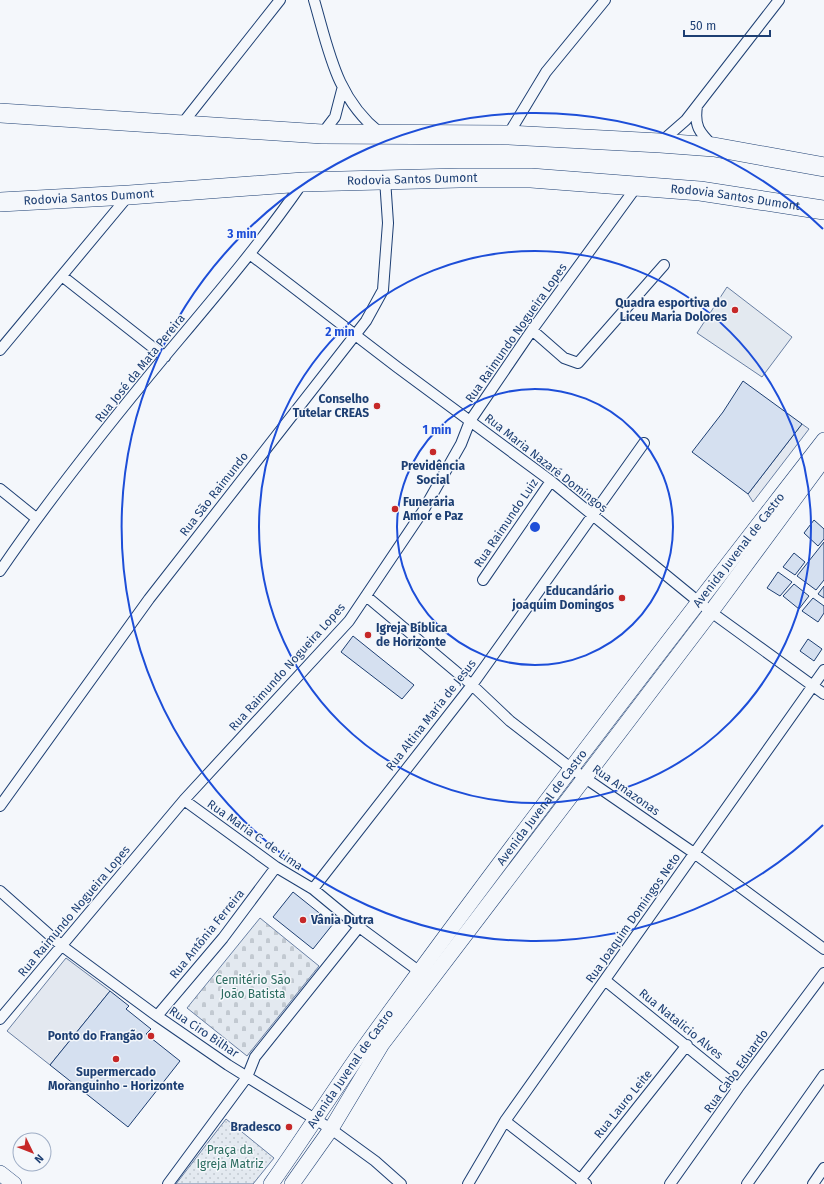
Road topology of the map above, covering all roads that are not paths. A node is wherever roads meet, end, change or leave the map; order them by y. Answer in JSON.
{"nodes":[{"id":1,"x":280,"y":0,"type":"edge"},
{"id":2,"x":314,"y":0,"type":"edge"},
{"id":3,"x":605,"y":0,"type":"edge"},
{"id":4,"x":779,"y":0,"type":"edge"},
{"id":5,"x":342,"y":90,"type":"junction"},
{"id":6,"x":697,"y":106,"type":"junction"},
{"id":7,"x":0,"y":113,"type":"edge"},
{"id":8,"x":182,"y":124,"type":"junction"},
{"id":9,"x":381,"y":133,"type":"junction"},
{"id":10,"x":322,"y":134,"type":"junction"},
{"id":11,"x":508,"y":134,"type":"junction"},
{"id":12,"x":660,"y":143,"type":"junction"},
{"id":13,"x":714,"y":148,"type":"junction"},
{"id":14,"x":824,"y":167,"type":"edge"},
{"id":15,"x":385,"y":179,"type":"junction"},
{"id":16,"x":303,"y":182,"type":"junction"},
{"id":17,"x":636,"y":186,"type":"junction"},
{"id":18,"x":129,"y":195,"type":"junction"},
{"id":19,"x":0,"y":202,"type":"edge"},
{"id":20,"x":824,"y":210,"type":"edge"},
{"id":21,"x":250,"y":254,"type":"junction"},
{"id":22,"x":664,"y":265,"type":"dead end"},
{"id":23,"x":62,"y":276,"type":"junction"},
{"id":24,"x":532,"y":330,"type":"junction"},
{"id":25,"x":356,"y":334,"type":"junction"},
{"id":26,"x":0,"y":350,"type":"edge"},
{"id":27,"x":165,"y":357,"type":"junction"},
{"id":28,"x":470,"y":421,"type":"junction"},
{"id":29,"x":824,"y":440,"type":"edge"},
{"id":30,"x":644,"y":443,"type":"dead end"},
{"id":31,"x":824,"y":459,"type":"edge"},
{"id":32,"x":551,"y":481,"type":"junction"},
{"id":33,"x":0,"y":489,"type":"edge"},
{"id":34,"x":592,"y":515,"type":"junction"},
{"id":35,"x":36,"y":518,"type":"junction"},
{"id":36,"x":0,"y":571,"type":"edge"},
{"id":37,"x":483,"y":580,"type":"dead end"},
{"id":38,"x":366,"y":596,"type":"junction"},
{"id":39,"x":699,"y":602,"type":"junction"},
{"id":40,"x":711,"y":612,"type":"junction"},
{"id":41,"x":824,"y":670,"type":"edge"},
{"id":42,"x":472,"y":685,"type":"junction"},
{"id":43,"x":814,"y":686,"type":"junction"},
{"id":44,"x":824,"y":694,"type":"edge"},
{"id":45,"x":572,"y":769,"type":"junction"},
{"id":46,"x":585,"y":777,"type":"junction"},
{"id":47,"x":184,"y":800,"type":"junction"},
{"id":48,"x":0,"y":806,"type":"edge"},
{"id":49,"x":694,"y":853,"type":"junction"},
{"id":50,"x":276,"y":867,"type":"junction"},
{"id":51,"x":313,"y":889,"type":"junction"},
{"id":52,"x":0,"y":891,"type":"edge"},
{"id":53,"x":359,"y":927,"type":"junction"},
{"id":54,"x":62,"y":946,"type":"junction"},
{"id":55,"x":824,"y":949,"type":"edge"},
{"id":56,"x":420,"y":972,"type":"junction"},
{"id":57,"x":824,"y":974,"type":"edge"},
{"id":58,"x":606,"y":981,"type":"junction"},
{"id":59,"x":157,"y":1016,"type":"junction"},
{"id":60,"x":0,"y":1019,"type":"edge"},
{"id":61,"x":688,"y":1045,"type":"junction"},
{"id":62,"x":824,"y":1075,"type":"edge"},
{"id":63,"x":247,"y":1077,"type":"junction"},
{"id":64,"x":738,"y":1088,"type":"junction"},
{"id":65,"x":316,"y":1119,"type":"junction"},
{"id":66,"x":505,"y":1121,"type":"junction"},
{"id":67,"x":331,"y":1129,"type":"junction"},
{"id":68,"x":824,"y":1168,"type":"edge"},
{"id":69,"x":583,"y":1182,"type":"edge"},
{"id":70,"x":675,"y":1182,"type":"edge"},
{"id":71,"x":168,"y":1184,"type":"edge"},
{"id":72,"x":272,"y":1184,"type":"edge"},
{"id":73,"x":292,"y":1184,"type":"edge"},
{"id":74,"x":401,"y":1184,"type":"edge"},
{"id":75,"x":468,"y":1184,"type":"edge"},
{"id":76,"x":747,"y":1184,"type":"edge"},
{"id":77,"x":813,"y":1184,"type":"edge"}],
"edges":[{"from":1,"to":8,"type":"street"},
{"from":2,"to":5,"type":"street"},
{"from":3,"to":11,"type":"street"},
{"from":4,"to":6,"type":"street"},
{"from":5,"to":9,"type":"street"},
{"from":5,"to":10,"type":"street"},
{"from":6,"to":12,"type":"street"},
{"from":6,"to":13,"type":"street"},
{"from":7,"to":8,"type":"highway"},
{"from":8,"to":10,"type":"highway"},
{"from":9,"to":10,"type":"highway"},
{"from":9,"to":11,"type":"highway"},
{"from":11,"to":12,"type":"highway"},
{"from":12,"to":13,"type":"highway"},
{"from":13,"to":14,"type":"highway"},
{"from":15,"to":16,"type":"highway","name":"Rodovia Santos Dumont"},
{"from":15,"to":17,"type":"highway","name":"Rodovia Santos Dumont"},
{"from":15,"to":25,"type":"street","name":"Rua São Raimundo"},
{"from":16,"to":18,"type":"highway","name":"Rodovia Santos Dumont"},
{"from":16,"to":21,"type":"street","name":"Rua José da Mata Pereira"},
{"from":17,"to":20,"type":"highway","name":"Rodovia Santos Dumont"},
{"from":17,"to":24,"type":"street","name":"Rua Raimundo Nogueira Lopes"},
{"from":18,"to":19,"type":"highway","name":"Rodovia Santos Dumont"},
{"from":18,"to":23,"type":"street"},
{"from":21,"to":25,"type":"street","name":"Rua Maria Nazaré Domingos"},
{"from":21,"to":27,"type":"street","name":"Rua José da Mata Pereira"},
{"from":22,"to":24,"type":"street"},
{"from":23,"to":26,"type":"street"},
{"from":23,"to":27,"type":"street"},
{"from":24,"to":28,"type":"street","name":"Rua Raimundo Nogueira Lopes"},
{"from":25,"to":28,"type":"street","name":"Rua Maria Nazaré Domingos"},
{"from":25,"to":48,"type":"street","name":"Rua São Raimundo"},
{"from":27,"to":35,"type":"street","name":"Rua José da Mata Pereira"},
{"from":28,"to":32,"type":"street","name":"Rua Maria Nazaré Domingos"},
{"from":28,"to":38,"type":"street","name":"Rua Raimundo Nogueira Lopes"},
{"from":29,"to":39,"type":"street","name":"Avenida Juvenal de Castro"},
{"from":30,"to":34,"type":"street","name":"Rua Altina Maria de Jesus"},
{"from":31,"to":40,"type":"street","name":"Avenida Juvenal de Castro"},
{"from":32,"to":34,"type":"street","name":"Rua Maria Nazaré Domingos"},
{"from":32,"to":37,"type":"street","name":"Rua Raimundo Luiz"},
{"from":33,"to":35,"type":"street"},
{"from":34,"to":39,"type":"street","name":"Rua Maria Nazaré Domingos"},
{"from":34,"to":42,"type":"street","name":"Rua Altina Maria de Jesus"},
{"from":35,"to":36,"type":"street","name":"Rua José da Mata Pereira"},
{"from":38,"to":42,"type":"street","name":"Rua Amazonas"},
{"from":38,"to":47,"type":"street","name":"Rua Raimundo Nogueira Lopes"},
{"from":39,"to":40,"type":"street","name":"Rua Maria Nazaré Domingos"},
{"from":39,"to":45,"type":"street","name":"Avenida Juvenal de Castro"},
{"from":40,"to":43,"type":"street","name":"Rua Maria Nazaré Domingos"},
{"from":40,"to":46,"type":"street","name":"Avenida Juvenal de Castro"},
{"from":41,"to":43,"type":"street","name":"Rua Joaquim Domingos Neto"},
{"from":42,"to":45,"type":"street","name":"Rua Amazonas"},
{"from":42,"to":51,"type":"street","name":"Rua Altina Maria de Jesus"},
{"from":43,"to":44,"type":"street","name":"Rua Maria Nazaré Domingos"},
{"from":43,"to":49,"type":"street","name":"Rua Joaquim Domingos Neto"},
{"from":45,"to":46,"type":"street","name":"Rua Amazonas"},
{"from":45,"to":56,"type":"street","name":"Avenida Juvenal de Castro"},
{"from":46,"to":49,"type":"street","name":"Rua Amazonas"},
{"from":46,"to":67,"type":"street","name":"Avenida Juvenal de Castro"},
{"from":47,"to":50,"type":"street","name":"Rua Maria C. de Lima"},
{"from":47,"to":54,"type":"street","name":"Rua Raimundo Nogueira Lopes"},
{"from":49,"to":55,"type":"street","name":"Rua Amazonas"},
{"from":49,"to":58,"type":"street","name":"Rua Joaquim Domingos Neto"},
{"from":50,"to":51,"type":"street","name":"Rua Maria C. de Lima"},
{"from":50,"to":59,"type":"street","name":"Rua Antônia Ferreira"},
{"from":51,"to":53,"type":"street"},
{"from":52,"to":54,"type":"street","name":"Rua Ciro Bilhar"},
{"from":53,"to":56,"type":"street"},
{"from":53,"to":63,"type":"street"},
{"from":54,"to":59,"type":"street","name":"Rua Ciro Bilhar"},
{"from":54,"to":60,"type":"street","name":"Rua Raimundo Nogueira Lopes"},
{"from":56,"to":65,"type":"street","name":"Avenida Juvenal de Castro"},
{"from":57,"to":64,"type":"street","name":"Rua Cabo Eduardo"},
{"from":58,"to":61,"type":"street","name":"Rua Natalicio Alves"},
{"from":58,"to":66,"type":"street","name":"Rua Joaquim Domingos Neto"},
{"from":59,"to":63,"type":"street","name":"Rua Ciro Bilhar"},
{"from":61,"to":64,"type":"street","name":"Rua Natalicio Alves"},
{"from":61,"to":69,"type":"street","name":"Rua Lauro Leite"},
{"from":62,"to":76,"type":"street"},
{"from":63,"to":65,"type":"street","name":"Rua Ciro Bilhar"},
{"from":63,"to":71,"type":"street"},
{"from":64,"to":70,"type":"street","name":"Rua Cabo Eduardo"},
{"from":65,"to":67,"type":"street","name":"Rua Ciro Bilhar"},
{"from":65,"to":72,"type":"street","name":"Avenida Juvenal de Castro"},
{"from":66,"to":69,"type":"street"},
{"from":66,"to":75,"type":"street","name":"Rua Joaquim Domingos Neto"},
{"from":67,"to":73,"type":"street","name":"Avenida Juvenal de Castro"},
{"from":67,"to":74,"type":"street","name":"Rua Ciro Bilhar"},
{"from":68,"to":77,"type":"street"}]}
